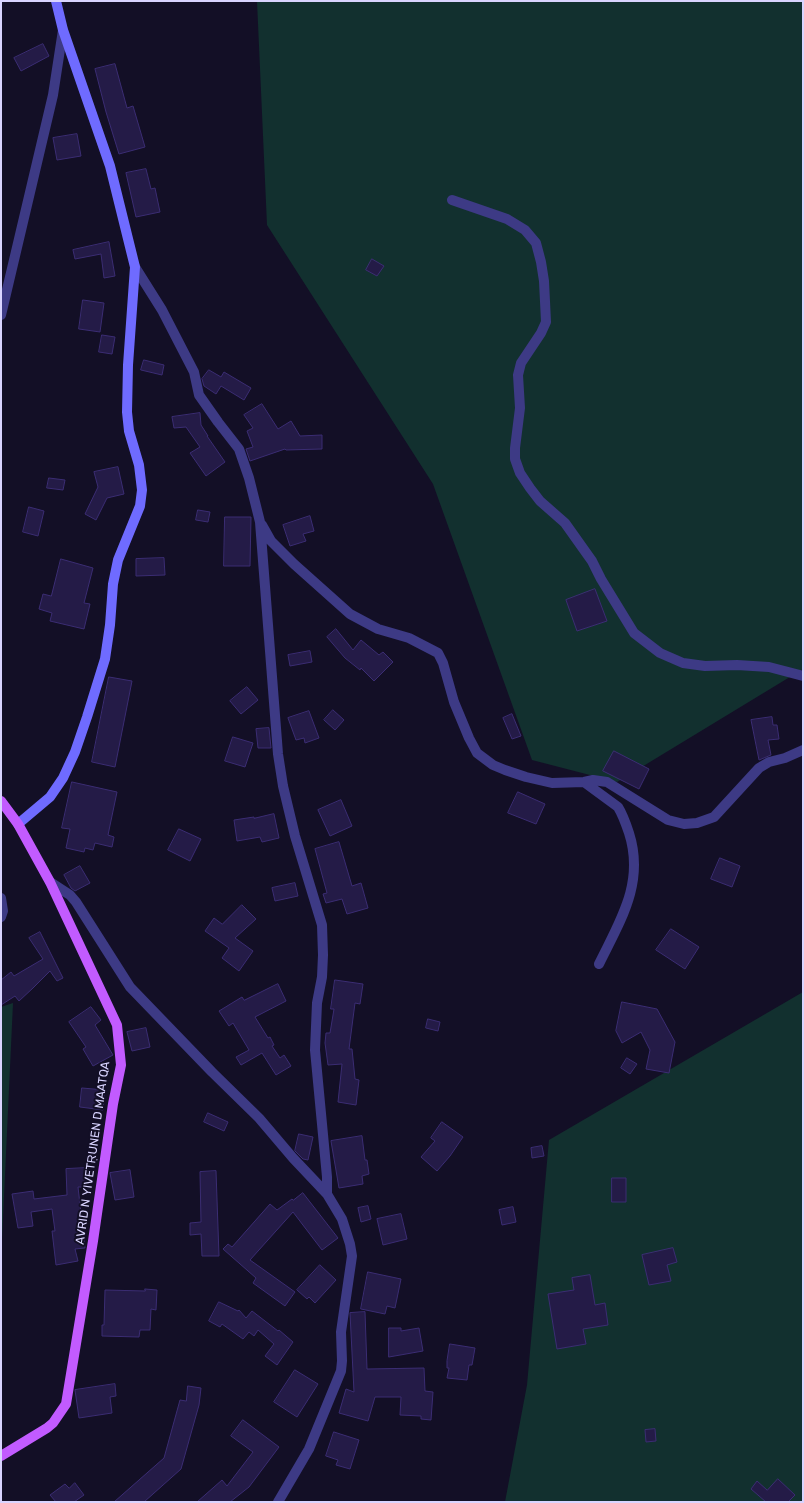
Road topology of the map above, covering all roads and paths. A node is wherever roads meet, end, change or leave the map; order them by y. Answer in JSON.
{"nodes":[{"id":1,"x":56,"y":1,"type":"edge"},
{"id":2,"x":63,"y":30,"type":"junction"},
{"id":3,"x":452,"y":200,"type":"dead end"},
{"id":4,"x":135,"y":267,"type":"junction"},
{"id":5,"x":1,"y":315,"type":"edge"},
{"id":6,"x":260,"y":522,"type":"junction"},
{"id":7,"x":803,"y":676,"type":"edge"},
{"id":8,"x":803,"y":750,"type":"edge"},
{"id":9,"x":584,"y":782,"type":"junction"},
{"id":10,"x":1,"y":800,"type":"edge"},
{"id":11,"x":18,"y":824,"type":"junction"},
{"id":12,"x":50,"y":882,"type":"junction"},
{"id":13,"x":1,"y":898,"type":"edge"},
{"id":14,"x":1,"y":917,"type":"edge"},
{"id":15,"x":599,"y":964,"type":"dead end"},
{"id":16,"x":327,"y":1194,"type":"junction"},
{"id":17,"x":1,"y":1456,"type":"edge"},
{"id":18,"x":278,"y":1502,"type":"edge"}],
"edges":[{"from":1,"to":2,"type":"main road"},
{"from":2,"to":4,"type":"main road"},
{"from":2,"to":5,"type":"street"},
{"from":3,"to":7,"type":"street"},
{"from":4,"to":6,"type":"street"},
{"from":4,"to":11,"type":"main road"},
{"from":6,"to":9,"type":"street"},
{"from":6,"to":16,"type":"street"},
{"from":8,"to":9,"type":"street"},
{"from":9,"to":15,"type":"street"},
{"from":10,"to":11,"type":"main road","name":"AVRID N YIVETṚUNEN D MAATQA"},
{"from":11,"to":12,"type":"main road","name":"AVRID N YIVETṚUNEN D MAATQA"},
{"from":12,"to":16,"type":"street"},
{"from":12,"to":17,"type":"main road","name":"AVRID N YIVETṚUNEN D MAATQA"},
{"from":13,"to":14,"type":"street"},
{"from":16,"to":18,"type":"street"}]}
